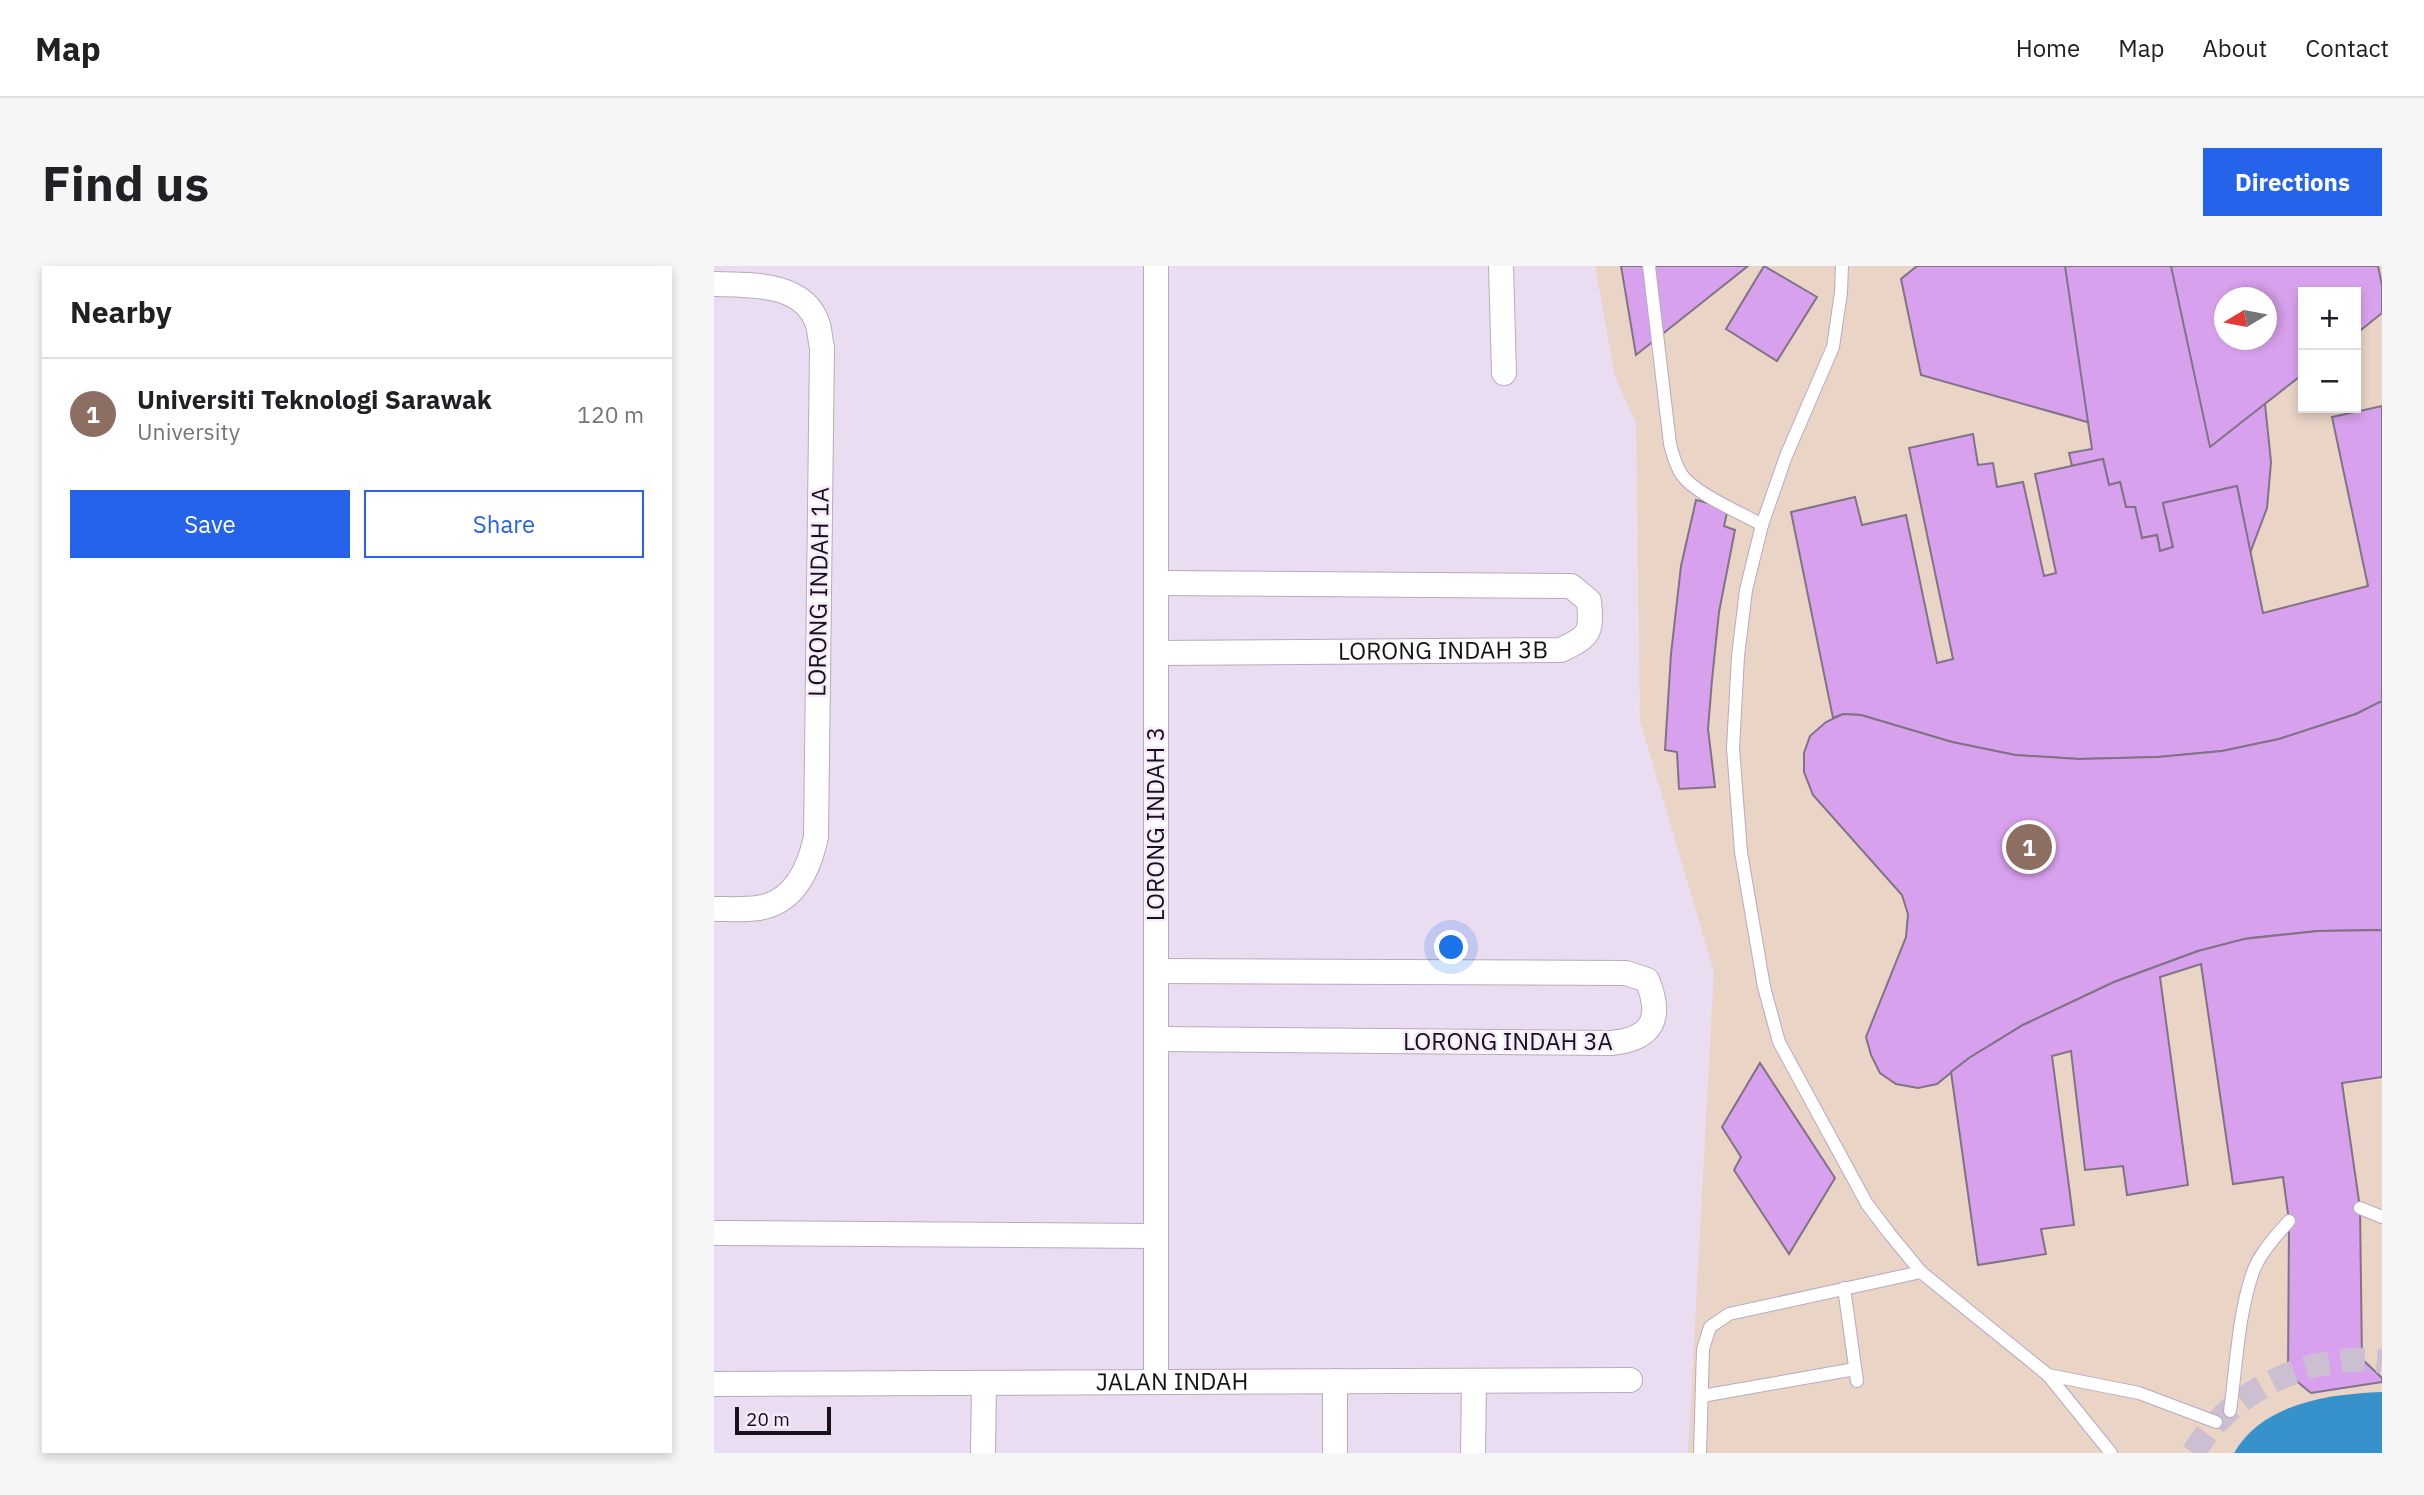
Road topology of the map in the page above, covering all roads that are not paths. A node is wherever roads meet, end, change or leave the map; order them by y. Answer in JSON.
{"nodes":[{"id":1,"x":1156,"y":266,"type":"edge"},
{"id":2,"x":1502,"y":266,"type":"edge"},
{"id":3,"x":1649,"y":266,"type":"edge"},
{"id":4,"x":1842,"y":266,"type":"edge"},
{"id":5,"x":714,"y":284,"type":"edge"},
{"id":6,"x":1504,"y":373,"type":"dead end"},
{"id":7,"x":1762,"y":525,"type":"junction"},
{"id":8,"x":1156,"y":583,"type":"junction"},
{"id":9,"x":1156,"y":653,"type":"junction"},
{"id":10,"x":714,"y":909,"type":"edge"},
{"id":11,"x":1156,"y":971,"type":"junction"},
{"id":12,"x":1156,"y":1039,"type":"junction"},
{"id":13,"x":2360,"y":1208,"type":"dead end"},
{"id":14,"x":2382,"y":1217,"type":"edge"},
{"id":15,"x":2289,"y":1221,"type":"dead end"},
{"id":16,"x":714,"y":1233,"type":"edge"},
{"id":17,"x":1156,"y":1236,"type":"junction"},
{"id":18,"x":1921,"y":1272,"type":"junction"},
{"id":19,"x":1844,"y":1288,"type":"junction"},
{"id":20,"x":2048,"y":1375,"type":"junction"},
{"id":21,"x":1630,"y":1380,"type":"dead end"},
{"id":22,"x":1335,"y":1381,"type":"junction"},
{"id":23,"x":1474,"y":1381,"type":"junction"},
{"id":24,"x":984,"y":1382,"type":"junction"},
{"id":25,"x":1156,"y":1382,"type":"junction"},
{"id":26,"x":714,"y":1384,"type":"edge"},
{"id":27,"x":1702,"y":1396,"type":"junction"},
{"id":28,"x":2230,"y":1411,"type":"dead end"},
{"id":29,"x":2216,"y":1422,"type":"dead end"},
{"id":30,"x":983,"y":1453,"type":"edge"},
{"id":31,"x":1335,"y":1453,"type":"edge"},
{"id":32,"x":1473,"y":1453,"type":"edge"},
{"id":33,"x":1700,"y":1453,"type":"edge"},
{"id":34,"x":2111,"y":1453,"type":"edge"}],
"edges":[{"from":1,"to":8,"type":"street","name":"LORONG INDAH 3"},
{"from":2,"to":6,"type":"street"},
{"from":3,"to":7,"type":"lane"},
{"from":4,"to":7,"type":"lane"},
{"from":5,"to":10,"type":"street","name":"LORONG INDAH 1A"},
{"from":7,"to":18,"type":"lane"},
{"from":8,"to":9,"type":"street","name":"LORONG INDAH 3"},
{"from":8,"to":9,"type":"street","name":"LORONG INDAH 3B"},
{"from":9,"to":11,"type":"street","name":"LORONG INDAH 3"},
{"from":11,"to":12,"type":"street","name":"LORONG INDAH 3"},
{"from":11,"to":12,"type":"street","name":"LORONG INDAH 3A"},
{"from":12,"to":17,"type":"street","name":"LORONG INDAH 3"},
{"from":13,"to":14,"type":"lane"},
{"from":15,"to":28,"type":"lane"},
{"from":16,"to":17,"type":"street"},
{"from":17,"to":25,"type":"street","name":"LORONG INDAH 3"},
{"from":18,"to":19,"type":"lane"},
{"from":18,"to":20,"type":"lane"},
{"from":19,"to":27,"type":"lane"},
{"from":19,"to":27,"type":"lane"},
{"from":20,"to":29,"type":"lane"},
{"from":20,"to":34,"type":"lane"},
{"from":21,"to":23,"type":"street","name":"JALAN INDAH"},
{"from":22,"to":23,"type":"street","name":"JALAN INDAH"},
{"from":22,"to":25,"type":"street","name":"JALAN INDAH"},
{"from":22,"to":31,"type":"street"},
{"from":23,"to":32,"type":"street"},
{"from":24,"to":25,"type":"street","name":"JALAN INDAH"},
{"from":24,"to":26,"type":"street","name":"JALAN INDAH"},
{"from":24,"to":30,"type":"street"},
{"from":27,"to":33,"type":"lane"}]}
